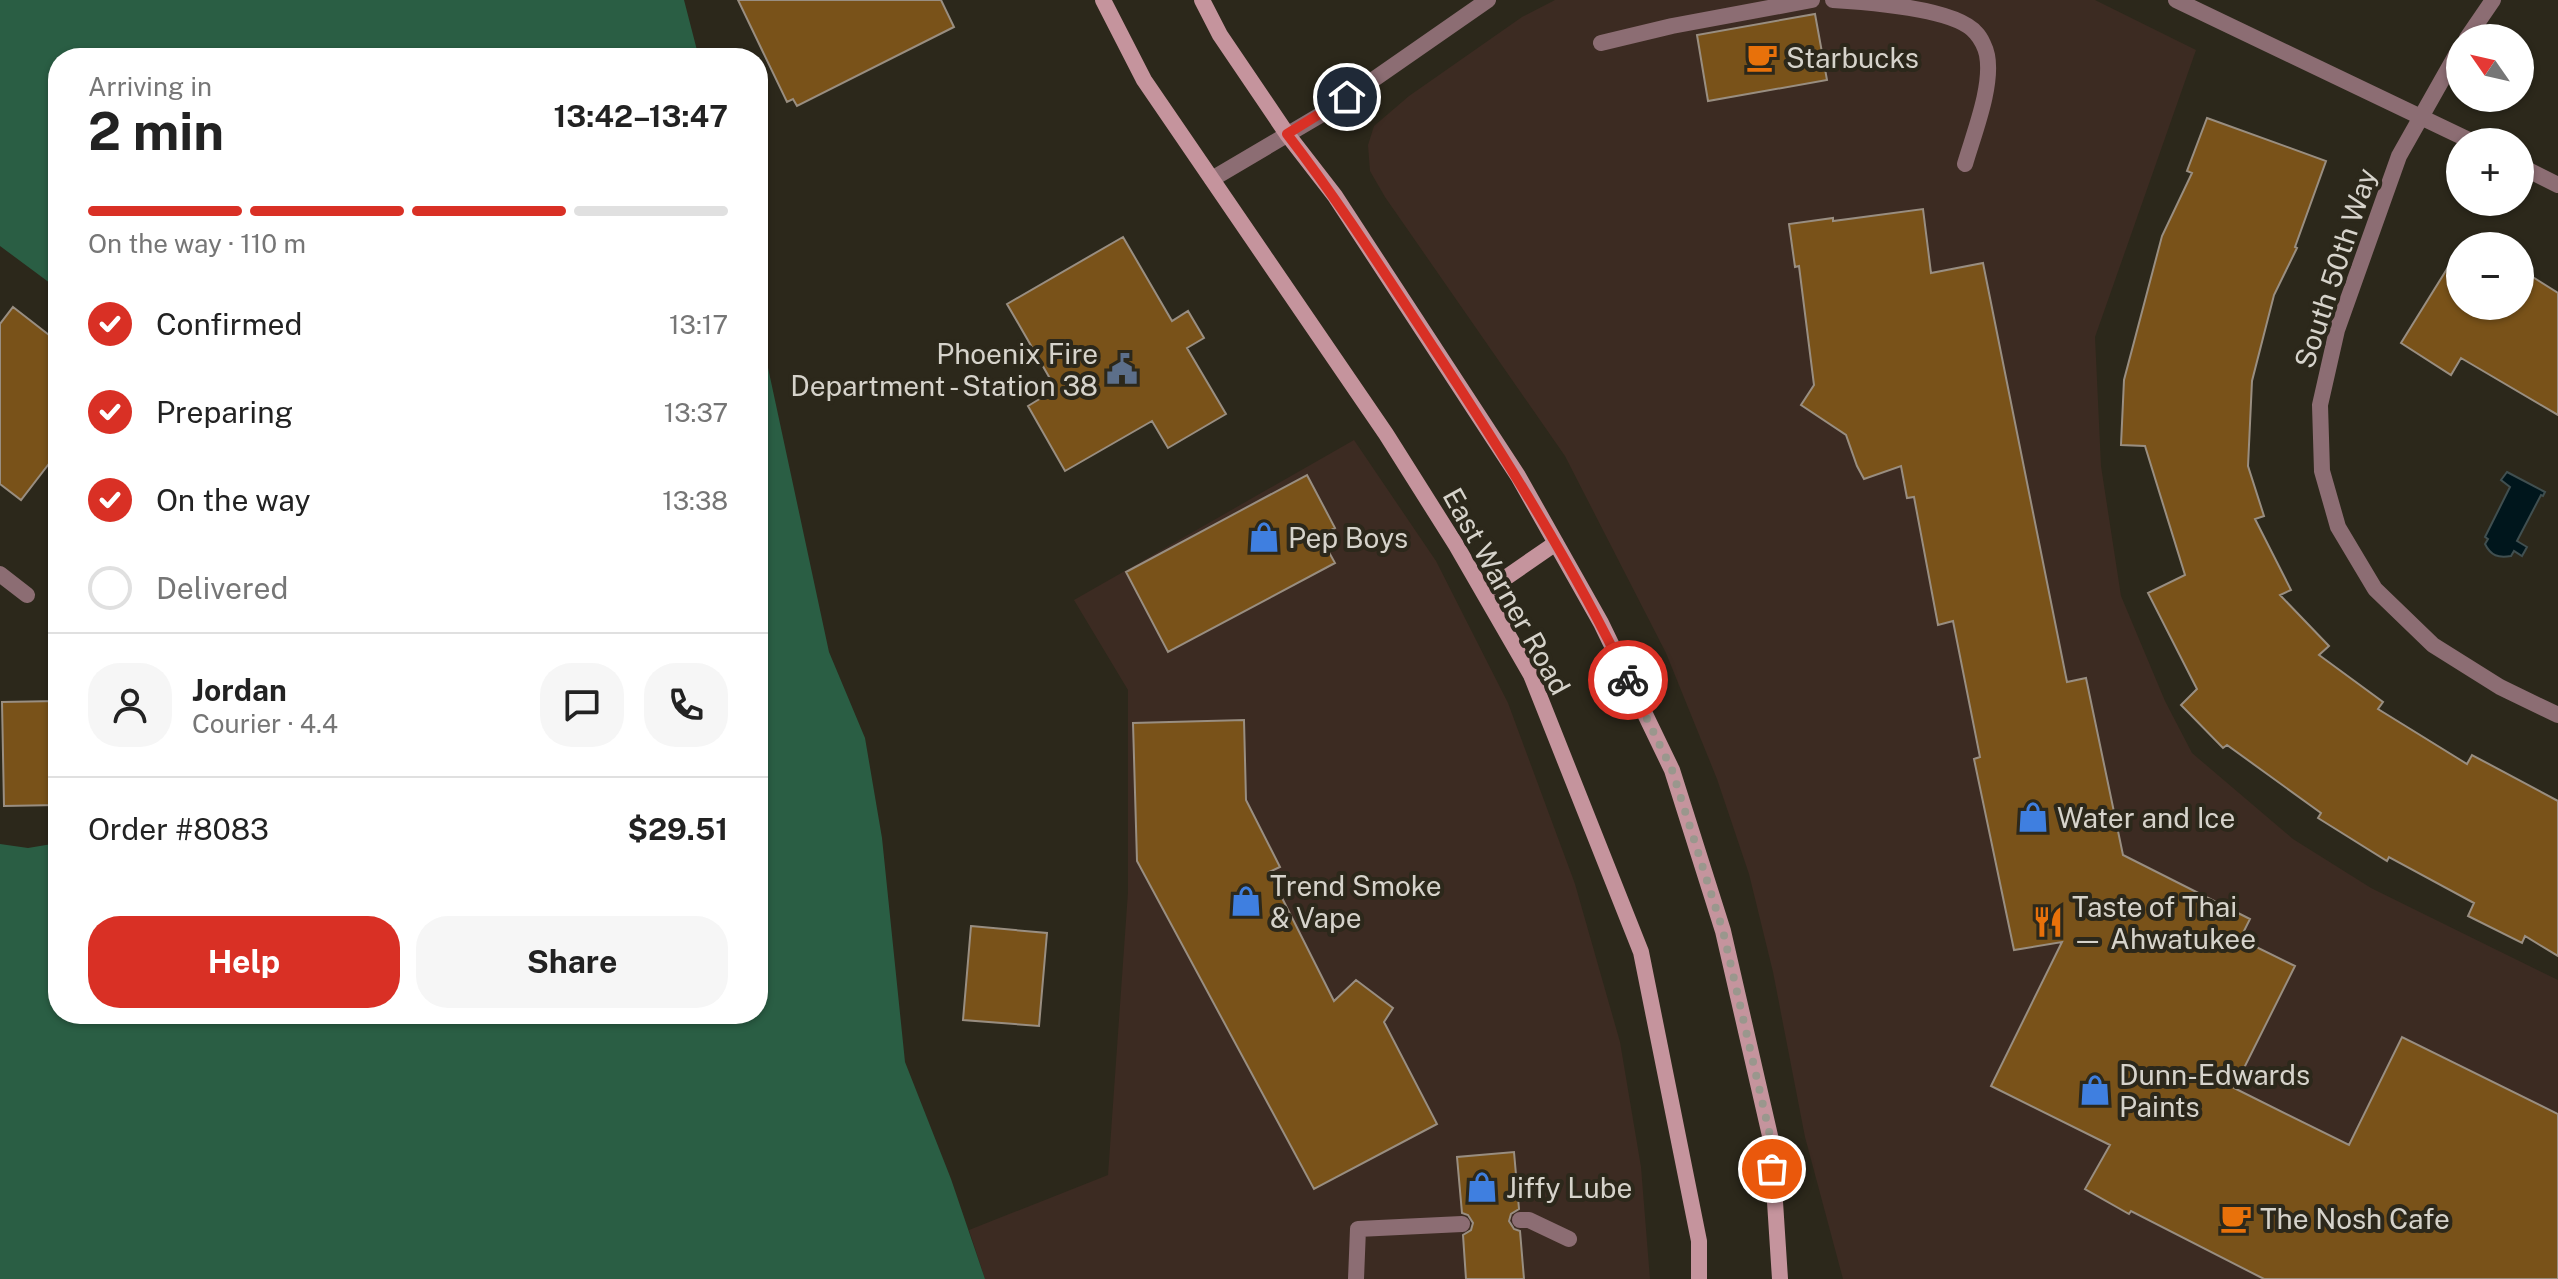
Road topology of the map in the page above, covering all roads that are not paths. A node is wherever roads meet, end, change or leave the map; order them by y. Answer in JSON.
{"nodes":[{"id":1,"x":1103,"y":0,"type":"edge"},
{"id":2,"x":1202,"y":0,"type":"edge"},
{"id":3,"x":1488,"y":0,"type":"edge"},
{"id":4,"x":1812,"y":0,"type":"edge"},
{"id":5,"x":1833,"y":0,"type":"edge"},
{"id":6,"x":2176,"y":0,"type":"edge"},
{"id":7,"x":2493,"y":0,"type":"edge"},
{"id":8,"x":2477,"y":24,"type":"edge"},
{"id":9,"x":1601,"y":43,"type":"dead end"},
{"id":10,"x":2446,"y":72,"type":"edge"},
{"id":11,"x":2421,"y":116,"type":"junction"},
{"id":12,"x":2446,"y":128,"type":"edge"},
{"id":13,"x":1287,"y":134,"type":"junction"},
{"id":14,"x":1965,"y":164,"type":"dead end"},
{"id":15,"x":2534,"y":173,"type":"edge"},
{"id":16,"x":1212,"y":179,"type":"junction"},
{"id":17,"x":2558,"y":185,"type":"edge"},
{"id":18,"x":1556,"y":543,"type":"junction"},
{"id":19,"x":0,"y":574,"type":"edge"},
{"id":20,"x":1485,"y":592,"type":"junction"},
{"id":21,"x":27,"y":595,"type":"dead end"},
{"id":22,"x":2558,"y":715,"type":"edge"},
{"id":23,"x":1520,"y":1220,"type":"dead end"},
{"id":24,"x":1462,"y":1224,"type":"dead end"},
{"id":25,"x":1569,"y":1239,"type":"dead end"},
{"id":26,"x":1356,"y":1279,"type":"edge"},
{"id":27,"x":1699,"y":1279,"type":"edge"},
{"id":28,"x":1780,"y":1279,"type":"edge"}],
"edges":[{"from":1,"to":16,"type":"main road","name":"East Warner Road"},
{"from":2,"to":13,"type":"main road"},
{"from":3,"to":13,"type":"street"},
{"from":4,"to":9,"type":"street"},
{"from":5,"to":14,"type":"street"},
{"from":6,"to":11,"type":"street"},
{"from":7,"to":8,"type":"street"},
{"from":10,"to":11,"type":"street","name":"South 50th Way"},
{"from":11,"to":12,"type":"street"},
{"from":11,"to":22,"type":"street","name":"South 50th Way"},
{"from":13,"to":16,"type":"street"},
{"from":13,"to":18,"type":"main road"},
{"from":15,"to":17,"type":"street"},
{"from":16,"to":20,"type":"main road","name":"East Warner Road"},
{"from":18,"to":20,"type":"main road"},
{"from":18,"to":28,"type":"main road"},
{"from":19,"to":21,"type":"street"},
{"from":20,"to":27,"type":"main road","name":"East Warner Road"},
{"from":23,"to":25,"type":"street"},
{"from":24,"to":26,"type":"street"}]}
